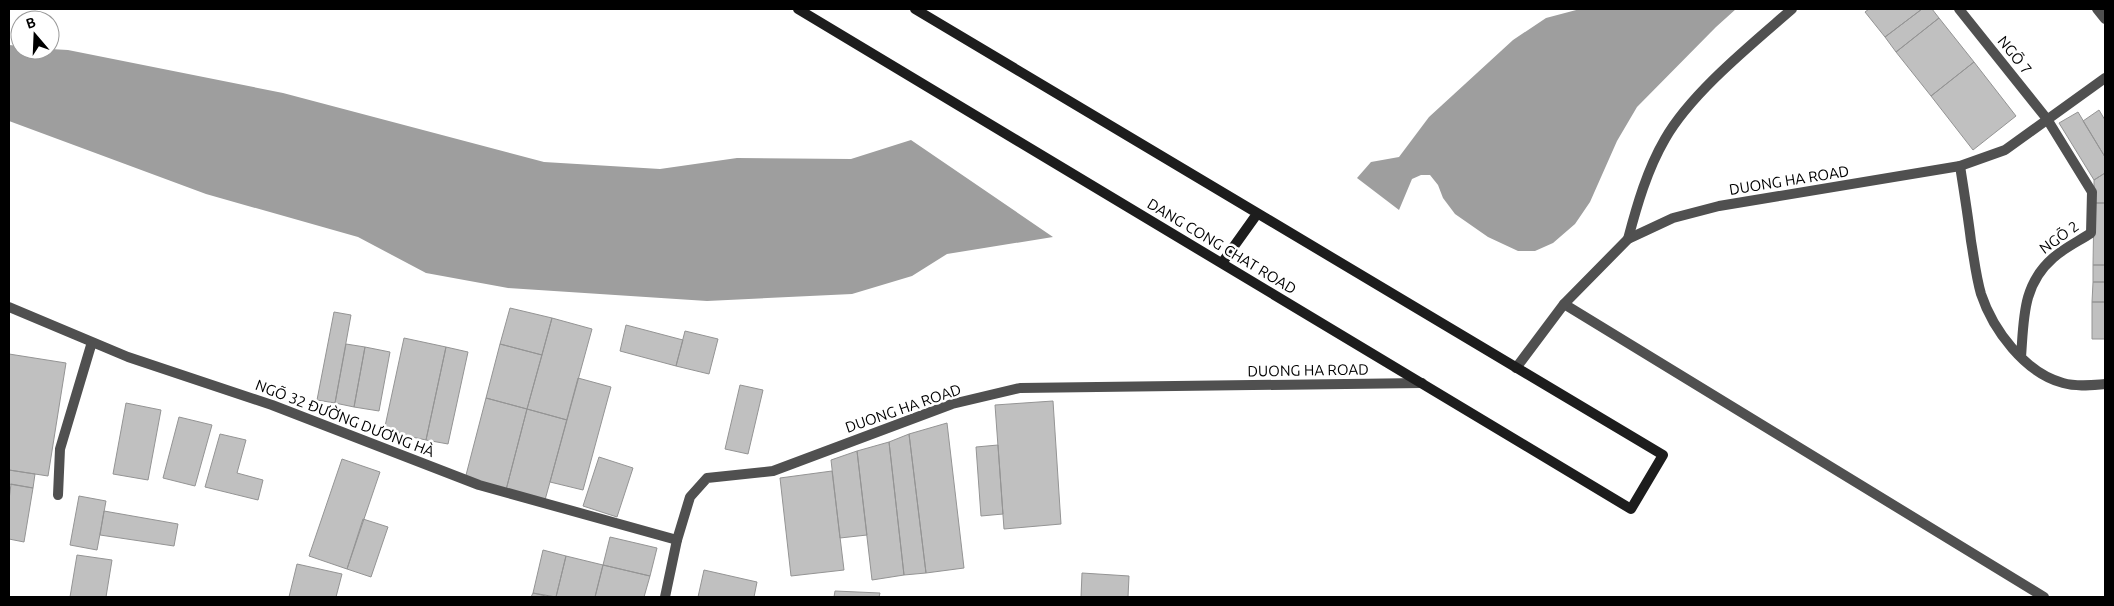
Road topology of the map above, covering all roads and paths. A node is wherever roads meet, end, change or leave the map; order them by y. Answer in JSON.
{"nodes":[{"id":1,"x":798,"y":9,"type":"edge"},
{"id":2,"x":915,"y":9,"type":"edge"},
{"id":3,"x":1792,"y":9,"type":"edge"},
{"id":4,"x":1959,"y":9,"type":"edge"},
{"id":5,"x":2097,"y":9,"type":"edge"},
{"id":6,"x":2105,"y":19,"type":"edge"},
{"id":7,"x":2105,"y":78,"type":"edge"},
{"id":8,"x":2048,"y":119,"type":"junction"},
{"id":9,"x":1960,"y":166,"type":"junction"},
{"id":10,"x":1257,"y":214,"type":"junction"},
{"id":11,"x":1628,"y":239,"type":"junction"},
{"id":12,"x":1222,"y":263,"type":"junction"},
{"id":13,"x":1564,"y":304,"type":"junction"},
{"id":14,"x":9,"y":307,"type":"edge"},
{"id":15,"x":92,"y":342,"type":"junction"},
{"id":16,"x":2021,"y":357,"type":"junction"},
{"id":17,"x":1516,"y":368,"type":"junction"},
{"id":18,"x":1422,"y":383,"type":"junction"},
{"id":19,"x":2105,"y":384,"type":"edge"},
{"id":20,"x":58,"y":495,"type":"dead end"},
{"id":21,"x":677,"y":540,"type":"junction"},
{"id":22,"x":665,"y":597,"type":"edge"},
{"id":23,"x":2044,"y":597,"type":"edge"}],
"edges":[{"from":1,"to":12,"type":"main road","name":"DANG CONG CHAT ROAD"},
{"from":2,"to":10,"type":"main road"},
{"from":3,"to":11,"type":"street"},
{"from":4,"to":8,"type":"street","name":"NGÕ 7"},
{"from":5,"to":6,"type":"street"},
{"from":7,"to":8,"type":"street","name":"DUONG HA ROAD"},
{"from":8,"to":9,"type":"street","name":"DUONG HA ROAD"},
{"from":8,"to":16,"type":"street","name":"NGÕ 2"},
{"from":9,"to":11,"type":"street","name":"DUONG HA ROAD"},
{"from":9,"to":16,"type":"street"},
{"from":10,"to":12,"type":"main road"},
{"from":10,"to":17,"type":"main road"},
{"from":11,"to":13,"type":"street","name":"DUONG HA ROAD"},
{"from":12,"to":18,"type":"main road","name":"DANG CONG CHAT ROAD"},
{"from":13,"to":17,"type":"street","name":"DUONG HA ROAD"},
{"from":13,"to":23,"type":"street"},
{"from":14,"to":15,"type":"street","name":"NGÕ 32 ĐƯỜNG DƯƠNG HÀ"},
{"from":15,"to":20,"type":"street"},
{"from":15,"to":21,"type":"street","name":"NGÕ 32 ĐƯỜNG DƯƠNG HÀ"},
{"from":16,"to":19,"type":"street"},
{"from":17,"to":18,"type":"main road","name":"DANG CONG CHAT ROAD"},
{"from":18,"to":21,"type":"street","name":"DUONG HA ROAD"},
{"from":21,"to":22,"type":"street","name":"DUONG HA ROAD"}]}
